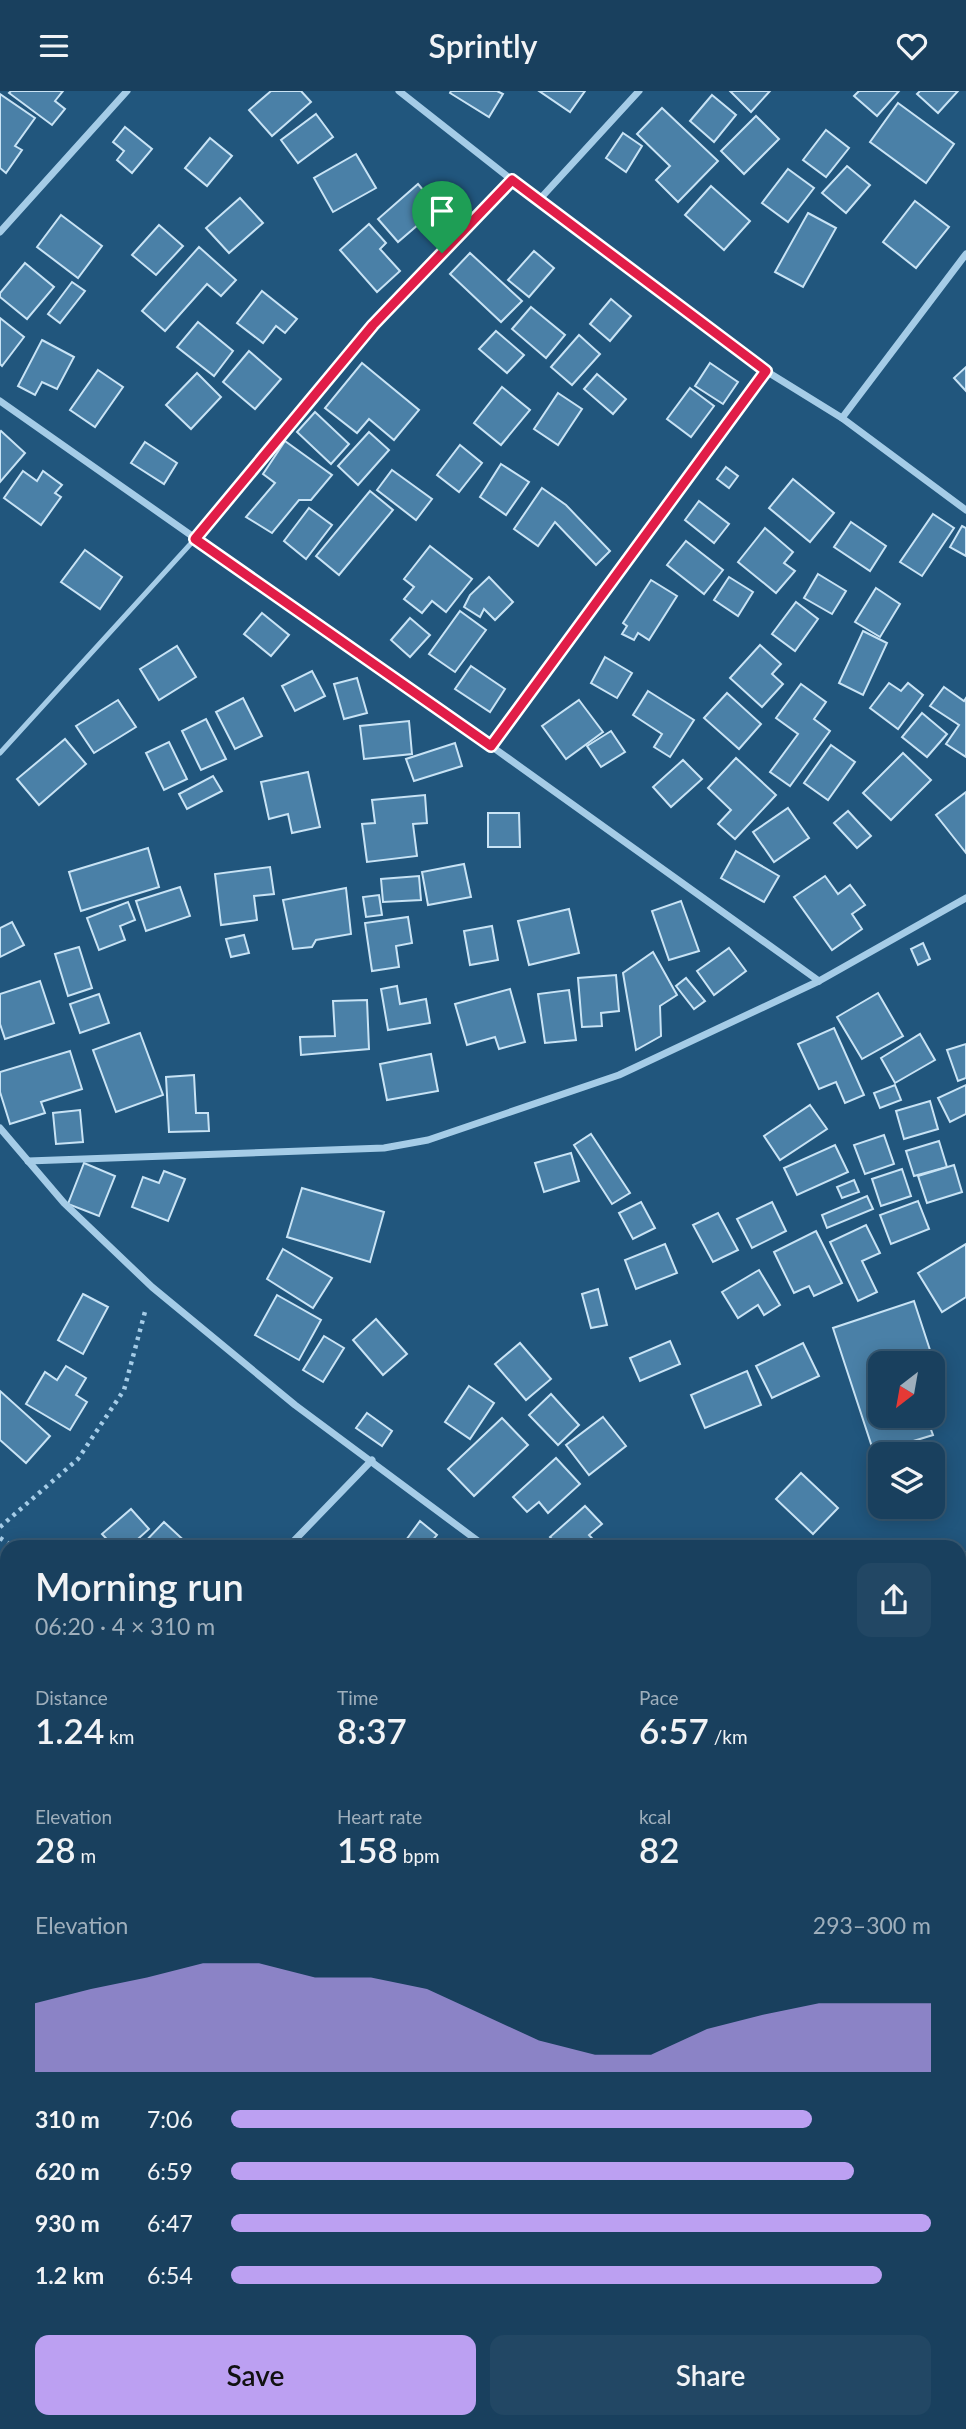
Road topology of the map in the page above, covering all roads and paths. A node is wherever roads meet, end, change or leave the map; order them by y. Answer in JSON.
{"nodes":[{"id":1,"x":127,"y":91,"type":"edge"},
{"id":2,"x":399,"y":91,"type":"edge"},
{"id":3,"x":639,"y":91,"type":"edge"},
{"id":4,"x":512,"y":180,"type":"junction"},
{"id":5,"x":539,"y":199,"type":"junction"},
{"id":6,"x":0,"y":232,"type":"edge"},
{"id":7,"x":966,"y":254,"type":"edge"},
{"id":8,"x":766,"y":371,"type":"junction"},
{"id":9,"x":0,"y":401,"type":"edge"},
{"id":10,"x":842,"y":418,"type":"junction"},
{"id":11,"x":966,"y":510,"type":"edge"},
{"id":12,"x":195,"y":539,"type":"junction"},
{"id":13,"x":491,"y":746,"type":"junction"},
{"id":14,"x":0,"y":753,"type":"edge"},
{"id":15,"x":966,"y":898,"type":"edge"},
{"id":16,"x":819,"y":982,"type":"junction"},
{"id":17,"x":0,"y":1128,"type":"edge"},
{"id":18,"x":28,"y":1161,"type":"junction"},
{"id":19,"x":152,"y":1287,"type":"junction"},
{"id":20,"x":372,"y":1460,"type":"junction"},
{"id":21,"x":0,"y":1527,"type":"edge"},
{"id":22,"x":295,"y":1540,"type":"edge"},
{"id":23,"x":477,"y":1540,"type":"edge"}],
"edges":[{"from":1,"to":6,"type":"street"},
{"from":2,"to":4,"type":"street"},
{"from":3,"to":5,"type":"street"},
{"from":4,"to":5,"type":"street"},
{"from":4,"to":12,"type":"street"},
{"from":5,"to":8,"type":"street"},
{"from":7,"to":10,"type":"street"},
{"from":8,"to":10,"type":"street"},
{"from":8,"to":13,"type":"street"},
{"from":9,"to":12,"type":"street"},
{"from":10,"to":11,"type":"street"},
{"from":12,"to":13,"type":"street"},
{"from":12,"to":14,"type":"lane"},
{"from":13,"to":16,"type":"street"},
{"from":15,"to":16,"type":"street"},
{"from":16,"to":18,"type":"street"},
{"from":17,"to":18,"type":"street"},
{"from":18,"to":19,"type":"street"},
{"from":19,"to":20,"type":"street"},
{"from":19,"to":21,"type":"path"},
{"from":20,"to":22,"type":"street"},
{"from":20,"to":23,"type":"street"}]}
